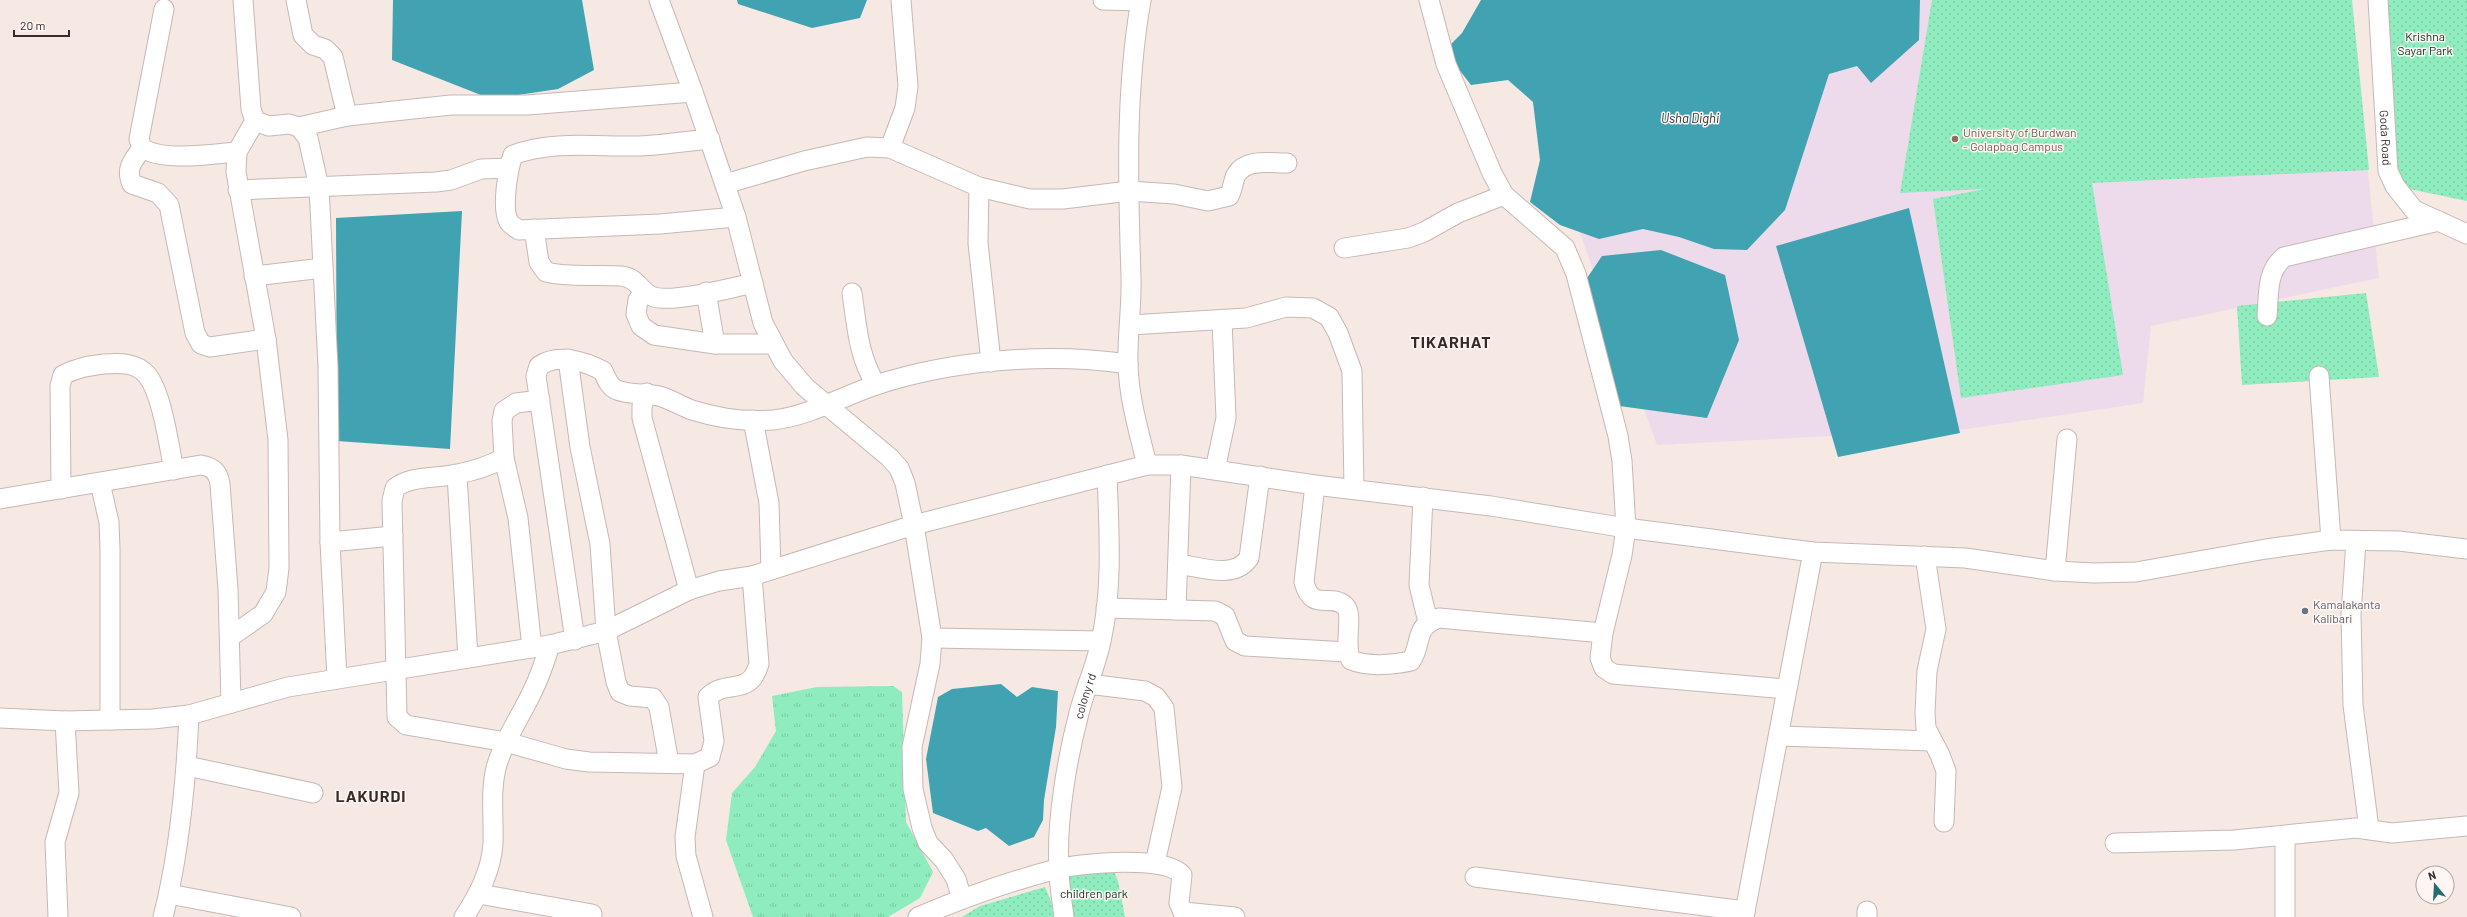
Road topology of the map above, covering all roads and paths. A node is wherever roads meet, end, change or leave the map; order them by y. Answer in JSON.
{"nodes":[{"id":1,"x":242,"y":0,"type":"edge"},
{"id":2,"x":296,"y":0,"type":"edge"},
{"id":3,"x":659,"y":0,"type":"edge"},
{"id":4,"x":901,"y":0,"type":"edge"},
{"id":5,"x":1103,"y":0,"type":"edge"},
{"id":6,"x":1141,"y":0,"type":"edge"},
{"id":7,"x":1429,"y":0,"type":"edge"},
{"id":8,"x":2378,"y":0,"type":"edge"},
{"id":9,"x":164,"y":8,"type":"dead end"},
{"id":10,"x":693,"y":92,"type":"junction"},
{"id":11,"x":347,"y":116,"type":"junction"},
{"id":12,"x":255,"y":121,"type":"junction"},
{"id":13,"x":299,"y":127,"type":"junction"},
{"id":14,"x":710,"y":139,"type":"junction"},
{"id":15,"x":142,"y":148,"type":"junction"},
{"id":16,"x":890,"y":148,"type":"junction"},
{"id":17,"x":237,"y":152,"type":"junction"},
{"id":18,"x":1286,"y":163,"type":"dead end"},
{"id":19,"x":509,"y":168,"type":"junction"},
{"id":20,"x":725,"y":184,"type":"junction"},
{"id":21,"x":319,"y":187,"type":"junction"},
{"id":22,"x":979,"y":187,"type":"junction"},
{"id":23,"x":238,"y":190,"type":"junction"},
{"id":24,"x":1129,"y":191,"type":"junction"},
{"id":25,"x":1504,"y":195,"type":"junction"},
{"id":26,"x":736,"y":217,"type":"junction"},
{"id":27,"x":2439,"y":221,"type":"junction"},
{"id":28,"x":534,"y":230,"type":"junction"},
{"id":29,"x":2467,"y":234,"type":"edge"},
{"id":30,"x":1344,"y":248,"type":"dead end"},
{"id":31,"x":323,"y":268,"type":"junction"},
{"id":32,"x":254,"y":276,"type":"junction"},
{"id":33,"x":753,"y":283,"type":"junction"},
{"id":34,"x":706,"y":292,"type":"junction"},
{"id":35,"x":645,"y":293,"type":"junction"},
{"id":36,"x":852,"y":293,"type":"dead end"},
{"id":37,"x":2267,"y":316,"type":"dead end"},
{"id":38,"x":1222,"y":320,"type":"junction"},
{"id":39,"x":1130,"y":325,"type":"junction"},
{"id":40,"x":266,"y":339,"type":"junction"},
{"id":41,"x":714,"y":344,"type":"junction"},
{"id":42,"x":774,"y":344,"type":"junction"},
{"id":43,"x":568,"y":359,"type":"junction"},
{"id":44,"x":991,"y":362,"type":"junction"},
{"id":45,"x":1128,"y":364,"type":"junction"},
{"id":46,"x":2319,"y":376,"type":"dead end"},
{"id":47,"x":876,"y":385,"type":"junction"},
{"id":48,"x":646,"y":393,"type":"junction"},
{"id":49,"x":540,"y":400,"type":"junction"},
{"id":50,"x":827,"y":404,"type":"junction"},
{"id":51,"x":753,"y":420,"type":"junction"},
{"id":52,"x":2067,"y":439,"type":"dead end"},
{"id":53,"x":504,"y":458,"type":"junction"},
{"id":54,"x":1147,"y":465,"type":"junction"},
{"id":55,"x":1181,"y":465,"type":"junction"},
{"id":56,"x":174,"y":470,"type":"junction"},
{"id":57,"x":1215,"y":470,"type":"junction"},
{"id":58,"x":457,"y":475,"type":"junction"},
{"id":59,"x":1107,"y":475,"type":"junction"},
{"id":60,"x":1260,"y":476,"type":"junction"},
{"id":61,"x":100,"y":483,"type":"junction"},
{"id":62,"x":1315,"y":485,"type":"junction"},
{"id":63,"x":61,"y":489,"type":"junction"},
{"id":64,"x":1354,"y":489,"type":"junction"},
{"id":65,"x":1423,"y":497,"type":"junction"},
{"id":66,"x":0,"y":499,"type":"edge"},
{"id":67,"x":914,"y":525,"type":"junction"},
{"id":68,"x":1626,"y":528,"type":"junction"},
{"id":69,"x":393,"y":536,"type":"junction"},
{"id":70,"x":2331,"y":540,"type":"junction"},
{"id":71,"x":2356,"y":540,"type":"junction"},
{"id":72,"x":330,"y":542,"type":"junction"},
{"id":73,"x":2467,"y":549,"type":"edge"},
{"id":74,"x":1813,"y":552,"type":"junction"},
{"id":75,"x":1925,"y":556,"type":"junction"},
{"id":76,"x":1178,"y":564,"type":"junction"},
{"id":77,"x":770,"y":570,"type":"junction"},
{"id":78,"x":2055,"y":570,"type":"junction"},
{"id":79,"x":752,"y":576,"type":"junction"},
{"id":80,"x":689,"y":590,"type":"junction"},
{"id":81,"x":1106,"y":608,"type":"junction"},
{"id":82,"x":1176,"y":610,"type":"junction"},
{"id":83,"x":1428,"y":622,"type":"junction"},
{"id":84,"x":606,"y":631,"type":"junction"},
{"id":85,"x":1603,"y":633,"type":"junction"},
{"id":86,"x":230,"y":637,"type":"junction"},
{"id":87,"x":932,"y":638,"type":"junction"},
{"id":88,"x":575,"y":640,"type":"junction"},
{"id":89,"x":1101,"y":641,"type":"junction"},
{"id":90,"x":541,"y":646,"type":"junction"},
{"id":91,"x":1347,"y":652,"type":"junction"},
{"id":92,"x":468,"y":658,"type":"junction"},
{"id":93,"x":397,"y":669,"type":"junction"},
{"id":94,"x":337,"y":679,"type":"junction"},
{"id":95,"x":1088,"y":684,"type":"junction"},
{"id":96,"x":1786,"y":689,"type":"junction"},
{"id":97,"x":231,"y":703,"type":"junction"},
{"id":98,"x":189,"y":715,"type":"junction"},
{"id":99,"x":0,"y":718,"type":"edge"},
{"id":100,"x":110,"y":720,"type":"junction"},
{"id":101,"x":65,"y":721,"type":"junction"},
{"id":102,"x":1779,"y":736,"type":"junction"},
{"id":103,"x":1932,"y":741,"type":"junction"},
{"id":104,"x":506,"y":742,"type":"junction"},
{"id":105,"x":669,"y":763,"type":"junction"},
{"id":106,"x":695,"y":764,"type":"junction"},
{"id":107,"x":187,"y":766,"type":"junction"},
{"id":108,"x":313,"y":793,"type":"dead end"},
{"id":109,"x":1944,"y":822,"type":"dead end"},
{"id":110,"x":2467,"y":826,"type":"edge"},
{"id":111,"x":2368,"y":829,"type":"junction"},
{"id":112,"x":2285,"y":836,"type":"junction"},
{"id":113,"x":2114,"y":843,"type":"dead end"},
{"id":114,"x":1155,"y":863,"type":"junction"},
{"id":115,"x":1058,"y":868,"type":"junction"},
{"id":116,"x":1475,"y":877,"type":"dead end"},
{"id":117,"x":169,"y":894,"type":"junction"},
{"id":118,"x":479,"y":894,"type":"junction"},
{"id":119,"x":962,"y":899,"type":"junction"},
{"id":120,"x":592,"y":914,"type":"dead end"},
{"id":121,"x":1744,"y":914,"type":"edge"},
{"id":122,"x":58,"y":917,"type":"edge"},
{"id":123,"x":163,"y":917,"type":"edge"},
{"id":124,"x":291,"y":917,"type":"edge"},
{"id":125,"x":464,"y":917,"type":"edge"},
{"id":126,"x":703,"y":917,"type":"edge"},
{"id":127,"x":918,"y":917,"type":"edge"},
{"id":128,"x":1064,"y":917,"type":"edge"},
{"id":129,"x":1235,"y":917,"type":"edge"},
{"id":130,"x":2285,"y":917,"type":"edge"}],
"edges":[{"from":1,"to":12,"type":"street"},
{"from":2,"to":11,"type":"street"},
{"from":3,"to":10,"type":"street"},
{"from":4,"to":16,"type":"street"},
{"from":5,"to":6,"type":"street"},
{"from":6,"to":24,"type":"street"},
{"from":7,"to":25,"type":"street"},
{"from":8,"to":27,"type":"street","name":"Goda Road"},
{"from":9,"to":15,"type":"street"},
{"from":10,"to":11,"type":"street"},
{"from":10,"to":14,"type":"street"},
{"from":11,"to":13,"type":"street"},
{"from":12,"to":13,"type":"street"},
{"from":12,"to":17,"type":"street"},
{"from":13,"to":21,"type":"street"},
{"from":14,"to":19,"type":"street"},
{"from":14,"to":20,"type":"street"},
{"from":15,"to":17,"type":"street"},
{"from":15,"to":40,"type":"street"},
{"from":16,"to":20,"type":"street"},
{"from":16,"to":22,"type":"street"},
{"from":17,"to":23,"type":"street"},
{"from":18,"to":24,"type":"street"},
{"from":19,"to":21,"type":"street"},
{"from":19,"to":28,"type":"street"},
{"from":20,"to":26,"type":"street"},
{"from":21,"to":23,"type":"street"},
{"from":21,"to":31,"type":"street"},
{"from":22,"to":24,"type":"street"},
{"from":22,"to":44,"type":"street"},
{"from":23,"to":32,"type":"street"},
{"from":24,"to":39,"type":"street"},
{"from":25,"to":30,"type":"street"},
{"from":25,"to":68,"type":"street"},
{"from":26,"to":28,"type":"street"},
{"from":26,"to":33,"type":"street"},
{"from":27,"to":29,"type":"street","name":"Goda Road"},
{"from":27,"to":37,"type":"street"},
{"from":28,"to":35,"type":"street"},
{"from":31,"to":32,"type":"street"},
{"from":31,"to":72,"type":"street"},
{"from":32,"to":40,"type":"street"},
{"from":33,"to":34,"type":"street"},
{"from":33,"to":42,"type":"street"},
{"from":34,"to":35,"type":"street"},
{"from":34,"to":41,"type":"street"},
{"from":35,"to":41,"type":"street"},
{"from":36,"to":47,"type":"street"},
{"from":38,"to":39,"type":"street"},
{"from":38,"to":57,"type":"street"},
{"from":38,"to":64,"type":"street"},
{"from":39,"to":45,"type":"street"},
{"from":40,"to":86,"type":"street"},
{"from":41,"to":42,"type":"street"},
{"from":42,"to":50,"type":"street"},
{"from":43,"to":48,"type":"street"},
{"from":43,"to":49,"type":"street"},
{"from":43,"to":84,"type":"street"},
{"from":44,"to":45,"type":"street"},
{"from":44,"to":47,"type":"street"},
{"from":45,"to":54,"type":"street"},
{"from":46,"to":70,"type":"street"},
{"from":47,"to":50,"type":"street"},
{"from":48,"to":51,"type":"street"},
{"from":48,"to":80,"type":"street"},
{"from":49,"to":53,"type":"street"},
{"from":49,"to":88,"type":"street"},
{"from":50,"to":51,"type":"street"},
{"from":50,"to":67,"type":"street"},
{"from":51,"to":77,"type":"street"},
{"from":52,"to":78,"type":"street"},
{"from":53,"to":58,"type":"street"},
{"from":53,"to":90,"type":"street"},
{"from":54,"to":55,"type":"street"},
{"from":54,"to":59,"type":"street"},
{"from":55,"to":57,"type":"street"},
{"from":55,"to":76,"type":"street"},
{"from":56,"to":61,"type":"street"},
{"from":56,"to":63,"type":"street"},
{"from":56,"to":86,"type":"street"},
{"from":57,"to":60,"type":"street"},
{"from":58,"to":69,"type":"street"},
{"from":58,"to":92,"type":"street"},
{"from":59,"to":67,"type":"street"},
{"from":59,"to":81,"type":"street","name":"colony rd"},
{"from":60,"to":62,"type":"street"},
{"from":60,"to":76,"type":"street"},
{"from":61,"to":63,"type":"street"},
{"from":61,"to":100,"type":"street"},
{"from":62,"to":64,"type":"street"},
{"from":62,"to":91,"type":"street"},
{"from":63,"to":66,"type":"street"},
{"from":64,"to":65,"type":"street"},
{"from":65,"to":68,"type":"street"},
{"from":65,"to":83,"type":"street"},
{"from":67,"to":77,"type":"street"},
{"from":67,"to":87,"type":"street"},
{"from":68,"to":74,"type":"street"},
{"from":68,"to":85,"type":"street"},
{"from":69,"to":72,"type":"street"},
{"from":69,"to":93,"type":"street"},
{"from":70,"to":71,"type":"street"},
{"from":70,"to":78,"type":"street"},
{"from":71,"to":73,"type":"street"},
{"from":71,"to":111,"type":"street"},
{"from":72,"to":94,"type":"street"},
{"from":74,"to":75,"type":"street"},
{"from":74,"to":96,"type":"street"},
{"from":75,"to":78,"type":"street"},
{"from":75,"to":103,"type":"street"},
{"from":76,"to":82,"type":"street"},
{"from":77,"to":79,"type":"street"},
{"from":79,"to":80,"type":"street"},
{"from":79,"to":106,"type":"street"},
{"from":80,"to":84,"type":"street"},
{"from":81,"to":82,"type":"street"},
{"from":81,"to":89,"type":"street","name":"colony rd"},
{"from":82,"to":91,"type":"street"},
{"from":83,"to":85,"type":"street"},
{"from":83,"to":91,"type":"street"},
{"from":84,"to":88,"type":"street"},
{"from":84,"to":105,"type":"street"},
{"from":85,"to":96,"type":"street"},
{"from":86,"to":97,"type":"street"},
{"from":87,"to":89,"type":"street"},
{"from":87,"to":119,"type":"street"},
{"from":88,"to":90,"type":"street"},
{"from":89,"to":95,"type":"street","name":"colony rd"},
{"from":90,"to":92,"type":"street"},
{"from":90,"to":104,"type":"street"},
{"from":92,"to":93,"type":"street"},
{"from":93,"to":94,"type":"street"},
{"from":93,"to":104,"type":"street"},
{"from":94,"to":97,"type":"street"},
{"from":95,"to":114,"type":"street"},
{"from":95,"to":115,"type":"street","name":"colony rd"},
{"from":96,"to":102,"type":"street"},
{"from":97,"to":98,"type":"street"},
{"from":98,"to":100,"type":"street"},
{"from":98,"to":107,"type":"street"},
{"from":99,"to":101,"type":"street"},
{"from":100,"to":101,"type":"street"},
{"from":101,"to":122,"type":"street"},
{"from":102,"to":103,"type":"street"},
{"from":102,"to":121,"type":"street"},
{"from":103,"to":109,"type":"street"},
{"from":104,"to":105,"type":"street"},
{"from":104,"to":118,"type":"street"},
{"from":105,"to":106,"type":"street"},
{"from":106,"to":126,"type":"street"},
{"from":107,"to":108,"type":"street"},
{"from":107,"to":117,"type":"street"},
{"from":110,"to":111,"type":"street"},
{"from":111,"to":112,"type":"street"},
{"from":112,"to":113,"type":"street"},
{"from":112,"to":130,"type":"street"},
{"from":114,"to":115,"type":"street"},
{"from":114,"to":129,"type":"street"},
{"from":115,"to":119,"type":"street"},
{"from":115,"to":128,"type":"street","name":"colony rd"},
{"from":116,"to":121,"type":"street"},
{"from":117,"to":123,"type":"street"},
{"from":117,"to":124,"type":"street"},
{"from":118,"to":120,"type":"street"},
{"from":118,"to":125,"type":"street"},
{"from":119,"to":127,"type":"street"}]}
